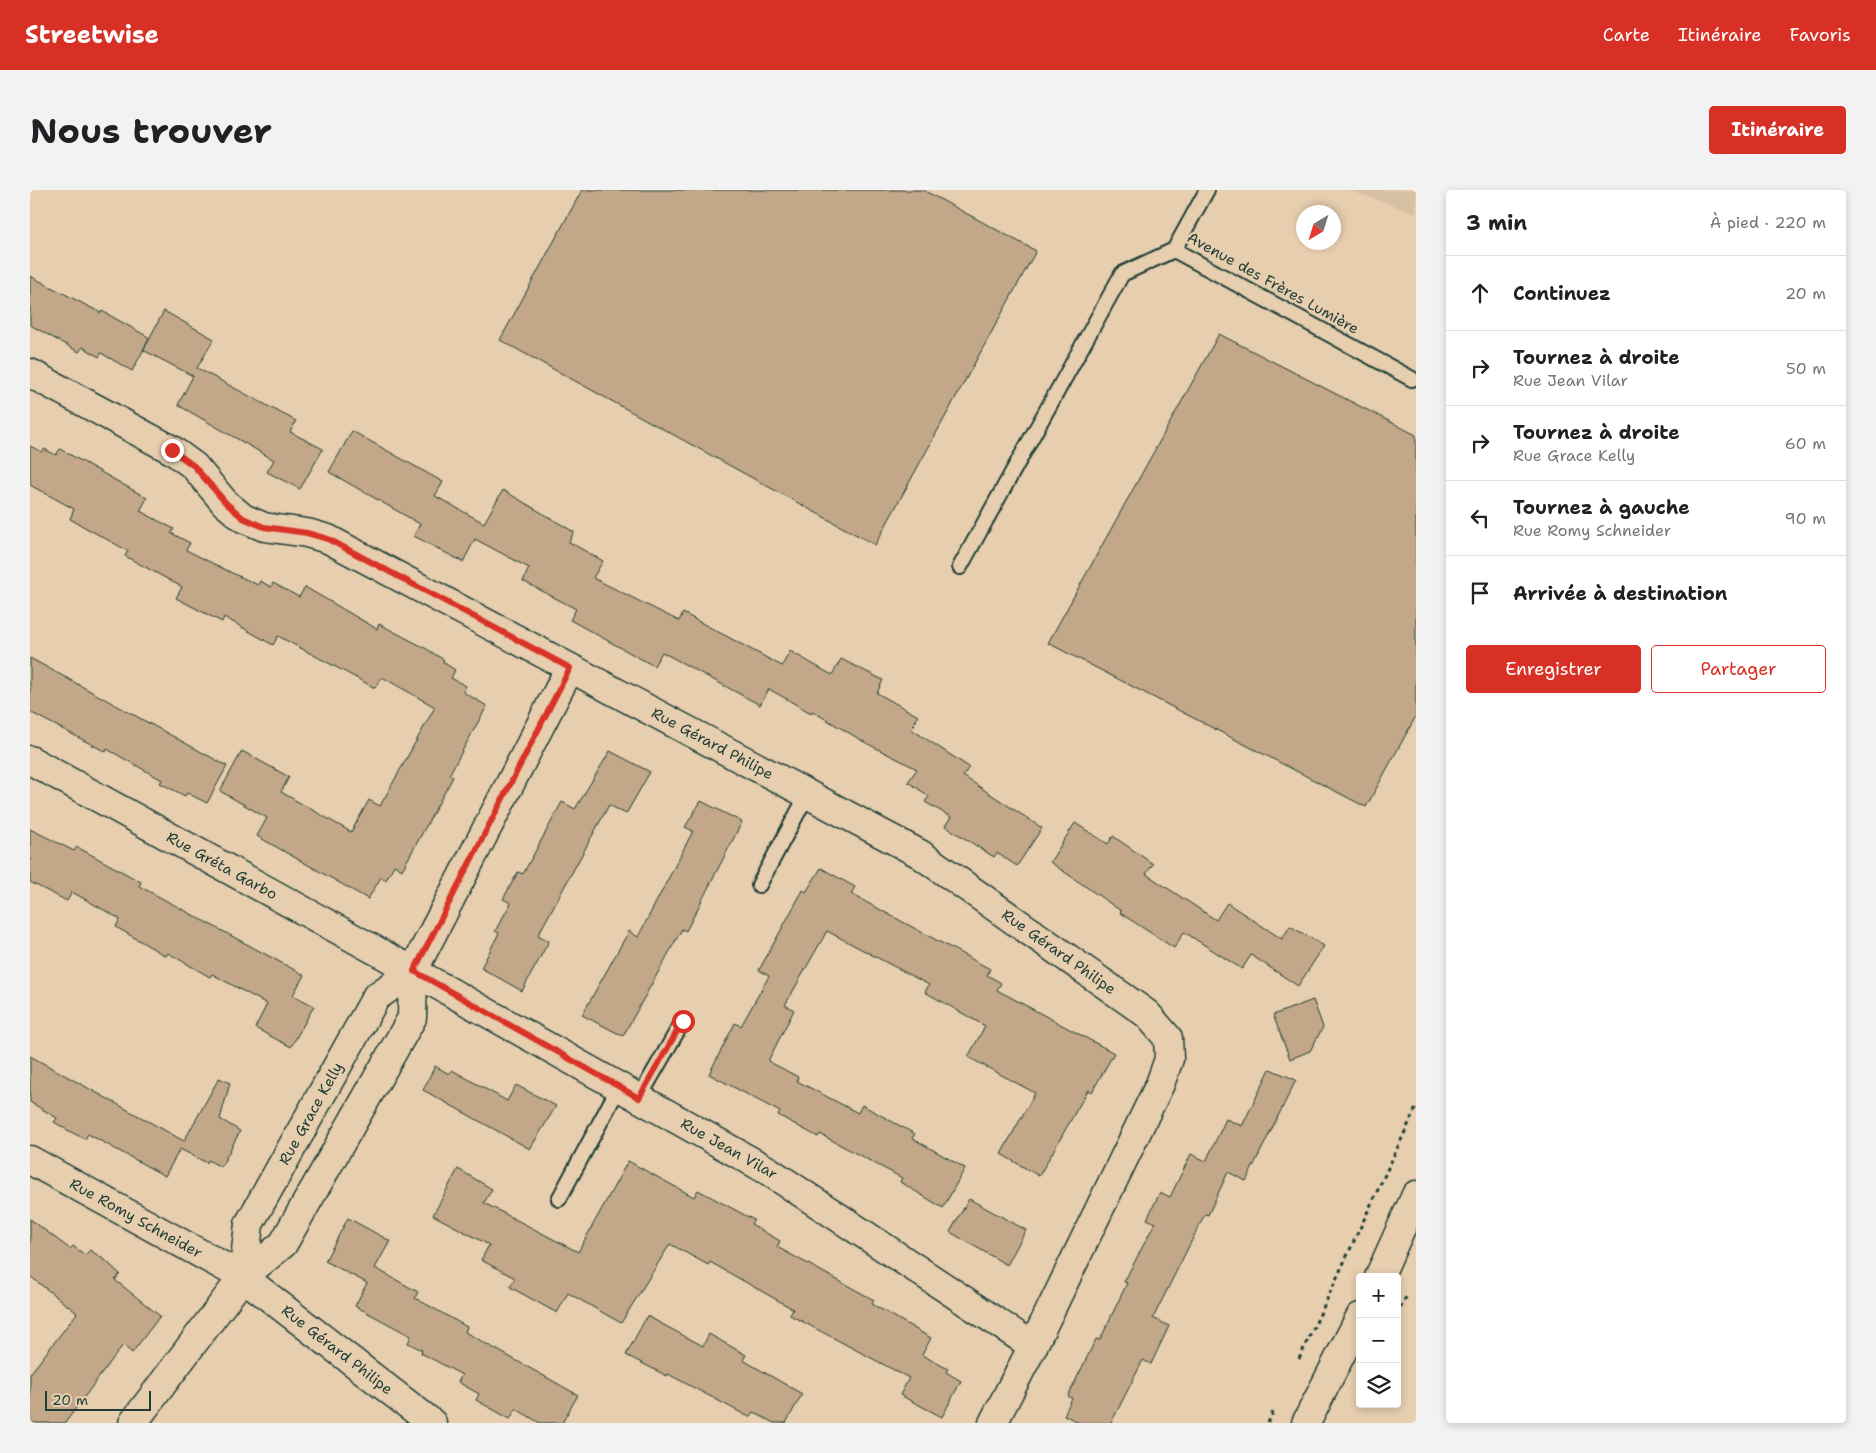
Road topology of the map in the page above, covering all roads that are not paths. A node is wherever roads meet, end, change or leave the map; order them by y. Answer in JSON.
{"nodes":[{"id":1,"x":1207,"y":190,"type":"edge"},
{"id":2,"x":1174,"y":250,"type":"junction"},
{"id":3,"x":30,"y":373,"type":"edge"},
{"id":4,"x":1412,"y":379,"type":"dead end"},
{"id":5,"x":960,"y":567,"type":"dead end"},
{"id":6,"x":570,"y":668,"type":"junction"},
{"id":7,"x":30,"y":760,"type":"edge"},
{"id":8,"x":807,"y":795,"type":"junction"},
{"id":9,"x":759,"y":885,"type":"dead end"},
{"id":10,"x":414,"y":971,"type":"junction"},
{"id":11,"x":683,"y":1021,"type":"dead end"},
{"id":12,"x":629,"y":1093,"type":"junction"},
{"id":13,"x":30,"y":1160,"type":"edge"},
{"id":14,"x":1416,"y":1195,"type":"edge"},
{"id":15,"x":559,"y":1199,"type":"dead end"},
{"id":16,"x":1381,"y":1273,"type":"edge"},
{"id":17,"x":243,"y":1277,"type":"junction"},
{"id":18,"x":1359,"y":1318,"type":"edge"},
{"id":19,"x":1033,"y":1346,"type":"junction"},
{"id":20,"x":133,"y":1423,"type":"edge"},
{"id":21,"x":432,"y":1423,"type":"edge"},
{"id":22,"x":993,"y":1423,"type":"edge"},
{"id":23,"x":1306,"y":1423,"type":"edge"}],
"edges":[{"from":1,"to":2,"type":"lane","name":"Avenue des Frères Lumière"},
{"from":2,"to":4,"type":"lane","name":"Avenue des Frères Lumière"},
{"from":2,"to":5,"type":"lane"},
{"from":3,"to":6,"type":"street"},
{"from":6,"to":8,"type":"street","name":"Rue Gérard Philipe"},
{"from":6,"to":10,"type":"street","name":"Rue Grace Kelly"},
{"from":7,"to":10,"type":"street","name":"Rue Gréta Garbo"},
{"from":8,"to":9,"type":"lane"},
{"from":8,"to":19,"type":"street","name":"Rue Gérard Philipe"},
{"from":10,"to":12,"type":"street","name":"Rue Jean Vilar"},
{"from":10,"to":17,"type":"street","name":"Rue Grace Kelly"},
{"from":10,"to":17,"type":"street","name":"Rue Grace Kelly"},
{"from":11,"to":12,"type":"lane"},
{"from":12,"to":15,"type":"lane"},
{"from":12,"to":19,"type":"street","name":"Rue Jean Vilar"},
{"from":13,"to":17,"type":"street","name":"Rue Romy Schneider"},
{"from":14,"to":16,"type":"street"},
{"from":17,"to":20,"type":"street","name":"Rue Grace Kelly"},
{"from":17,"to":21,"type":"street","name":"Rue Gérard Philipe"},
{"from":18,"to":23,"type":"street"},
{"from":19,"to":22,"type":"street","name":"Rue Gérard Philipe"}]}
